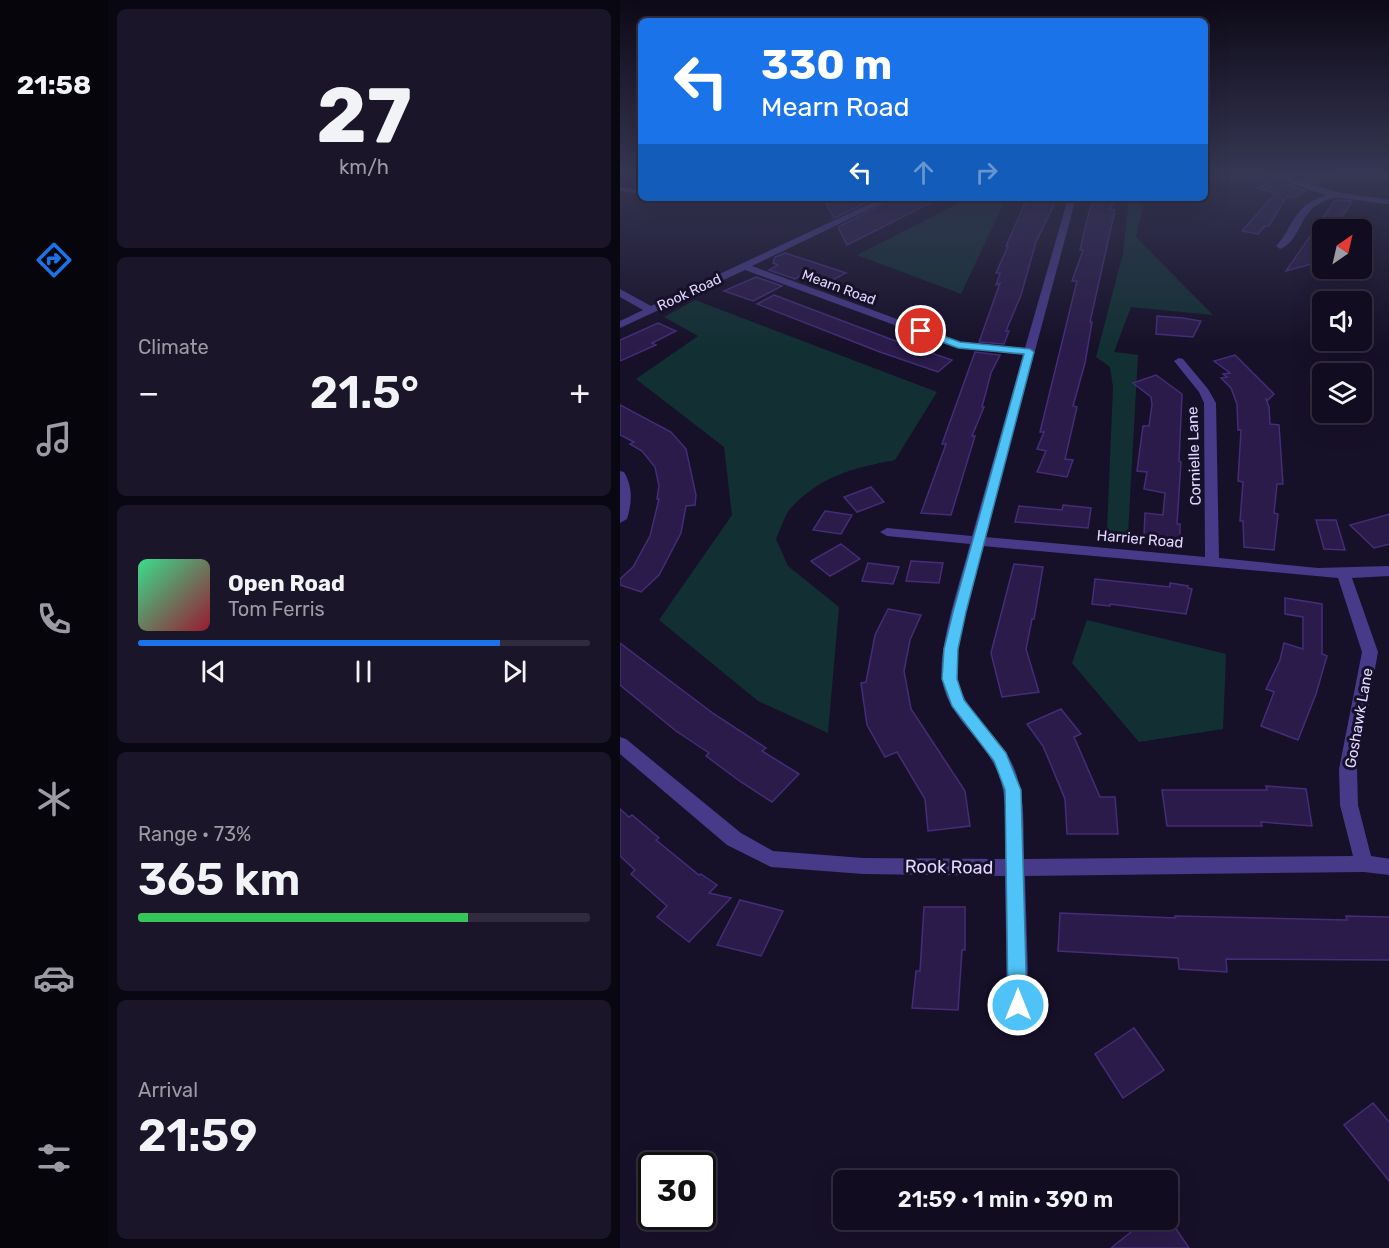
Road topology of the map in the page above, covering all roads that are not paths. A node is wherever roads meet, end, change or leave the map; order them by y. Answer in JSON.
{"nodes":[{"id":1,"x":820,"y":230,"type":"edge"},
{"id":2,"x":1063,"y":230,"type":"edge"},
{"id":3,"x":1294,"y":230,"type":"edge"},
{"id":4,"x":1280,"y":246,"type":"dead end"},
{"id":5,"x":744,"y":266,"type":"junction"},
{"id":6,"x":620,"y":292,"type":"edge"},
{"id":7,"x":651,"y":310,"type":"junction"},
{"id":8,"x":620,"y":325,"type":"edge"},
{"id":9,"x":1030,"y":352,"type":"junction"},
{"id":10,"x":1179,"y":361,"type":"dead end"},
{"id":11,"x":620,"y":475,"type":"edge"},
{"id":12,"x":620,"y":519,"type":"edge"},
{"id":13,"x":887,"y":532,"type":"dead end"},
{"id":14,"x":978,"y":540,"type":"junction"},
{"id":15,"x":1212,"y":562,"type":"junction"},
{"id":16,"x":1390,"y":571,"type":"edge"},
{"id":17,"x":1344,"y":575,"type":"junction"},
{"id":18,"x":620,"y":744,"type":"edge"},
{"id":19,"x":1364,"y":864,"type":"junction"},
{"id":20,"x":1016,"y":867,"type":"junction"},
{"id":21,"x":1390,"y":867,"type":"edge"},
{"id":22,"x":1018,"y":1005,"type":"dead end"}],
"edges":[{"from":1,"to":5,"type":"street","name":"Rook Road"},
{"from":2,"to":9,"type":"street"},
{"from":3,"to":4,"type":"street"},
{"from":5,"to":7,"type":"street","name":"Rook Road"},
{"from":5,"to":9,"type":"street","name":"Mearn Road"},
{"from":6,"to":7,"type":"street"},
{"from":7,"to":8,"type":"street","name":"Rook Road"},
{"from":9,"to":14,"type":"street"},
{"from":10,"to":15,"type":"street","name":"Cornielle Lane"},
{"from":11,"to":12,"type":"street"},
{"from":13,"to":14,"type":"street","name":"Harrier Road"},
{"from":14,"to":15,"type":"street","name":"Harrier Road"},
{"from":14,"to":20,"type":"street"},
{"from":15,"to":17,"type":"street","name":"Harrier Road"},
{"from":16,"to":17,"type":"street","name":"Harrier Road"},
{"from":17,"to":19,"type":"street","name":"Goshawk Lane"},
{"from":18,"to":20,"type":"street","name":"Rook Road"},
{"from":19,"to":20,"type":"street","name":"Rook Road"},
{"from":19,"to":21,"type":"street","name":"Rook Road"},
{"from":20,"to":22,"type":"street"}]}
